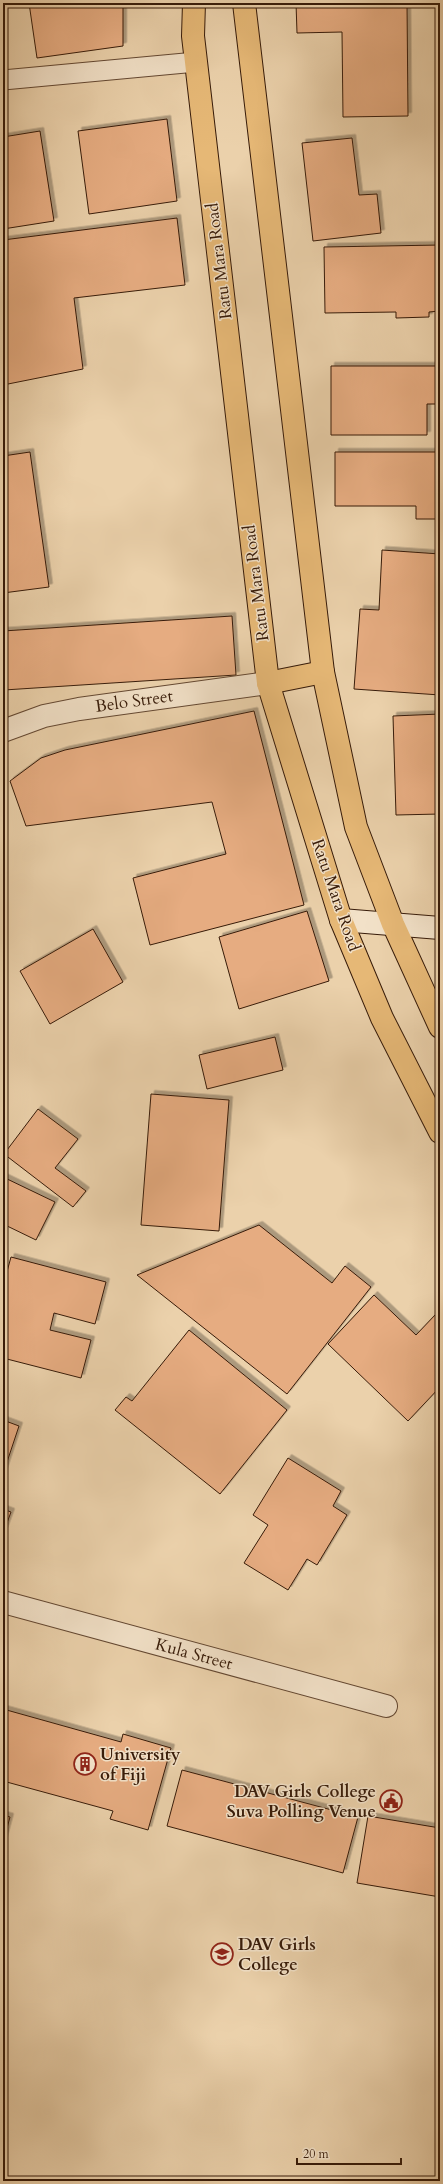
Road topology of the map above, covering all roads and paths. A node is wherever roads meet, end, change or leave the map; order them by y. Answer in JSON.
{"nodes":[{"id":1,"x":194,"y":3,"type":"edge"},
{"id":2,"x":244,"y":3,"type":"edge"},
{"id":3,"x":196,"y":62,"type":"junction"},
{"id":4,"x":3,"y":80,"type":"edge"},
{"id":5,"x":323,"y":672,"type":"junction"},
{"id":6,"x":268,"y":683,"type":"junction"},
{"id":7,"x":3,"y":731,"type":"edge"},
{"id":8,"x":342,"y":920,"type":"junction"},
{"id":9,"x":393,"y":924,"type":"junction"},
{"id":10,"x":440,"y":928,"type":"edge"},
{"id":11,"x":440,"y":1027,"type":"edge"},
{"id":12,"x":440,"y":1132,"type":"edge"},
{"id":13,"x":3,"y":1602,"type":"edge"},
{"id":14,"x":386,"y":1706,"type":"dead end"}],
"edges":[{"from":1,"to":3,"type":"highway","name":"Ratu Mara Road"},
{"from":2,"to":5,"type":"highway"},
{"from":3,"to":4,"type":"lane"},
{"from":3,"to":6,"type":"highway","name":"Ratu Mara Road"},
{"from":5,"to":6,"type":"highway"},
{"from":5,"to":9,"type":"highway"},
{"from":6,"to":7,"type":"street","name":"Belo Street"},
{"from":6,"to":8,"type":"highway","name":"Ratu Mara Road"},
{"from":8,"to":9,"type":"street"},
{"from":8,"to":12,"type":"highway","name":"Ratu Mara Road"},
{"from":9,"to":10,"type":"street"},
{"from":9,"to":11,"type":"highway"},
{"from":13,"to":14,"type":"street","name":"Kula Street"}]}
